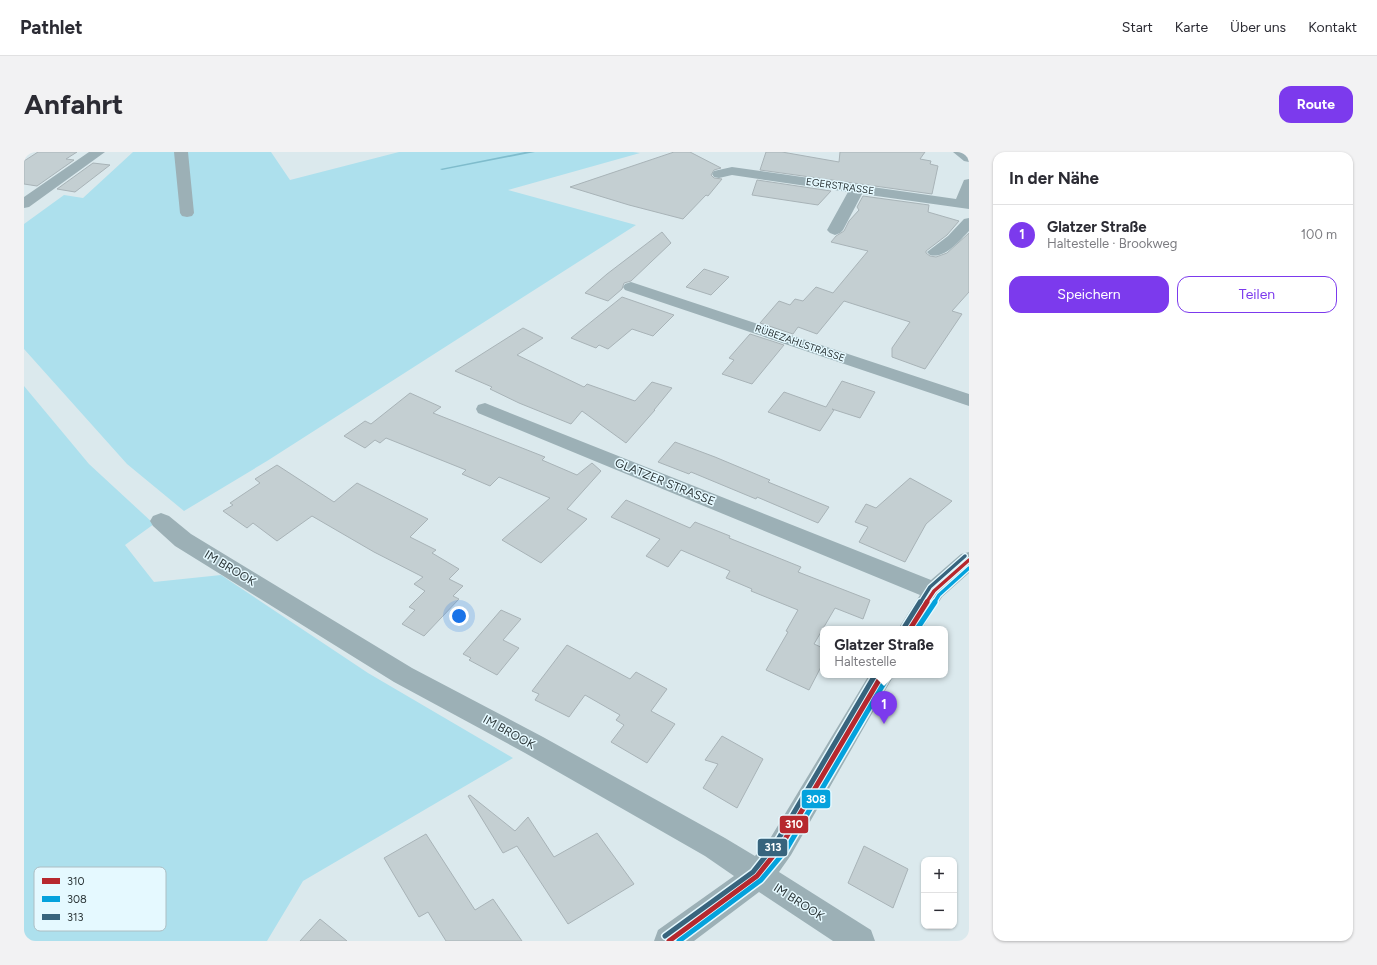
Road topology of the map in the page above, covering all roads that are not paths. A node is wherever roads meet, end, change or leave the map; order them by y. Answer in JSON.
{"nodes":[{"id":1,"x":98,"y":152,"type":"edge"},
{"id":2,"x":181,"y":152,"type":"edge"},
{"id":3,"x":960,"y":152,"type":"edge"},
{"id":4,"x":969,"y":158,"type":"edge"},
{"id":5,"x":719,"y":174,"type":"dead end"},
{"id":6,"x":969,"y":182,"type":"edge"},
{"id":7,"x":857,"y":189,"type":"junction"},
{"id":8,"x":24,"y":204,"type":"edge"},
{"id":9,"x":965,"y":204,"type":"edge"},
{"id":10,"x":187,"y":214,"type":"dead end"},
{"id":11,"x":969,"y":222,"type":"edge"},
{"id":12,"x":835,"y":230,"type":"dead end"},
{"id":13,"x":935,"y":252,"type":"dead end"},
{"id":14,"x":631,"y":286,"type":"dead end"},
{"id":15,"x":969,"y":400,"type":"edge"},
{"id":16,"x":485,"y":409,"type":"dead end"},
{"id":17,"x":161,"y":521,"type":"dead end"},
{"id":18,"x":969,"y":560,"type":"edge"},
{"id":19,"x":934,"y":591,"type":"junction"},
{"id":20,"x":912,"y":626,"type":"edge"},
{"id":21,"x":880,"y":678,"type":"edge"},
{"id":22,"x":757,"y":876,"type":"junction"},
{"id":23,"x":669,"y":941,"type":"edge"},
{"id":24,"x":860,"y":941,"type":"edge"}],
"edges":[{"from":1,"to":8,"type":"street"},
{"from":2,"to":10,"type":"street"},
{"from":3,"to":4,"type":"street"},
{"from":5,"to":7,"type":"street","name":"EGERSTRASSE"},
{"from":6,"to":9,"type":"street","name":"EGERSTRASSE"},
{"from":7,"to":9,"type":"street","name":"EGERSTRASSE"},
{"from":7,"to":12,"type":"street"},
{"from":11,"to":13,"type":"street"},
{"from":14,"to":15,"type":"street","name":"RÜBEZAHLSTRASSE"},
{"from":16,"to":19,"type":"street","name":"GLATZER STRASSE"},
{"from":17,"to":22,"type":"street","name":"IM BROOK"},
{"from":18,"to":19,"type":"street"},
{"from":19,"to":20,"type":"street"},
{"from":21,"to":22,"type":"street"},
{"from":22,"to":23,"type":"street"},
{"from":22,"to":24,"type":"street","name":"IM BROOK"}]}
